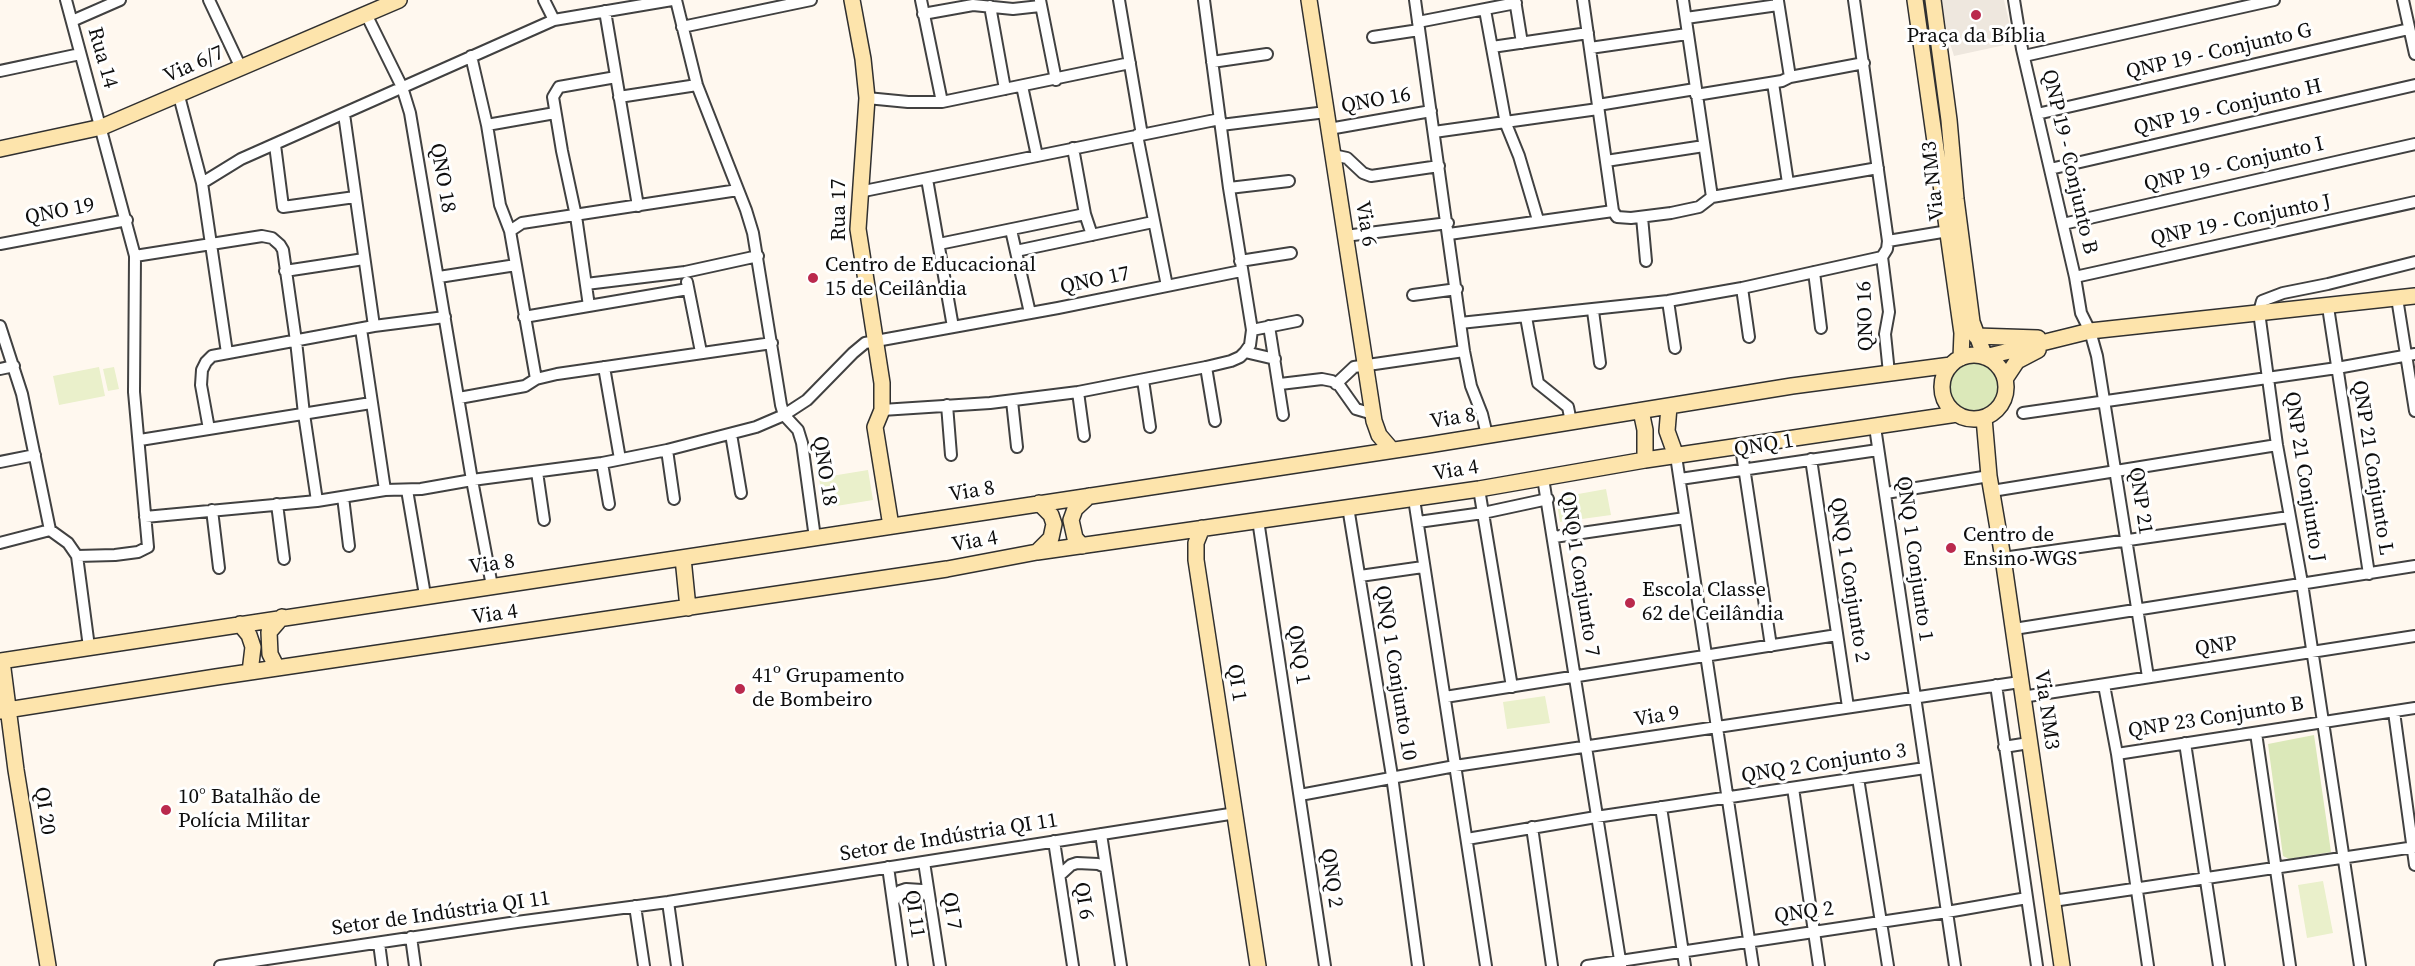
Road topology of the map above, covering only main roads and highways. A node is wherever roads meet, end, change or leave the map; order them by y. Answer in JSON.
{"nodes":[{"id":1,"x":399,"y":0,"type":"edge"},
{"id":2,"x":852,"y":0,"type":"edge"},
{"id":3,"x":1309,"y":0,"type":"edge"},
{"id":4,"x":1915,"y":0,"type":"edge"},
{"id":5,"x":1933,"y":0,"type":"edge"},
{"id":6,"x":0,"y":149,"type":"edge"},
{"id":7,"x":2415,"y":296,"type":"edge"},
{"id":8,"x":1976,"y":336,"type":"junction"},
{"id":9,"x":2062,"y":338,"type":"junction"},
{"id":10,"x":1985,"y":357,"type":"junction"},
{"id":11,"x":1956,"y":362,"type":"junction"},
{"id":12,"x":2005,"y":379,"type":"junction"},
{"id":13,"x":1668,"y":407,"type":"junction"},
{"id":14,"x":1641,"y":411,"type":"junction"},
{"id":15,"x":1957,"y":414,"type":"junction"},
{"id":16,"x":1374,"y":418,"type":"junction"},
{"id":17,"x":1978,"y":418,"type":"junction"},
{"id":18,"x":1391,"y":449,"type":"junction"},
{"id":19,"x":1365,"y":454,"type":"junction"},
{"id":20,"x":1676,"y":456,"type":"junction"},
{"id":21,"x":1646,"y":460,"type":"junction"},
{"id":22,"x":1089,"y":496,"type":"junction"},
{"id":23,"x":1039,"y":503,"type":"junction"},
{"id":24,"x":891,"y":526,"type":"junction"},
{"id":25,"x":1202,"y":528,"type":"junction"},
{"id":26,"x":1178,"y":532,"type":"junction"},
{"id":27,"x":1082,"y":546,"type":"junction"},
{"id":28,"x":1037,"y":552,"type":"junction"},
{"id":29,"x":683,"y":558,"type":"junction"},
{"id":30,"x":1196,"y":560,"type":"junction"},
{"id":31,"x":688,"y":608,"type":"junction"},
{"id":32,"x":282,"y":617,"type":"junction"},
{"id":33,"x":240,"y":624,"type":"junction"},
{"id":34,"x":1,"y":661,"type":"edge"},
{"id":35,"x":277,"y":668,"type":"junction"},
{"id":36,"x":250,"y":672,"type":"junction"},
{"id":37,"x":4,"y":710,"type":"edge"},
{"id":38,"x":0,"y":764,"type":"edge"},
{"id":39,"x":16,"y":770,"type":"junction"},
{"id":40,"x":48,"y":966,"type":"edge"},
{"id":41,"x":1258,"y":966,"type":"edge"},
{"id":42,"x":2062,"y":966,"type":"edge"}],
"edges":[{"from":1,"to":6,"type":"main road","name":"Via 6/7"},
{"from":2,"to":24,"type":"main road","name":"Rua 17"},
{"from":3,"to":16,"type":"main road","name":"Via 6"},
{"from":4,"to":11,"type":"main road","name":"Via NM3"},
{"from":5,"to":8,"type":"main road","name":"Via NM3"},
{"from":7,"to":9,"type":"main road"},
{"from":8,"to":9,"type":"main road"},
{"from":8,"to":10,"type":"main road","name":"Via NM3"},
{"from":9,"to":10,"type":"main road"},
{"from":9,"to":12,"type":"main road"},
{"from":10,"to":11,"type":"main road"},
{"from":10,"to":12,"type":"main road"},
{"from":11,"to":13,"type":"main road","name":"Via 8"},
{"from":11,"to":15,"type":"main road"},
{"from":12,"to":17,"type":"main road"},
{"from":13,"to":14,"type":"main road","name":"Via 8"},
{"from":13,"to":20,"type":"main road"},
{"from":14,"to":18,"type":"main road","name":"Via 8"},
{"from":14,"to":21,"type":"main road"},
{"from":15,"to":17,"type":"main road"},
{"from":15,"to":20,"type":"main road","name":"Via 4"},
{"from":16,"to":18,"type":"main road","name":"Via 6"},
{"from":16,"to":19,"type":"main road"},
{"from":17,"to":42,"type":"main road","name":"Via NM3"},
{"from":18,"to":19,"type":"main road","name":"Via 8"},
{"from":19,"to":22,"type":"main road","name":"Via 8"},
{"from":20,"to":21,"type":"main road","name":"Via 4"},
{"from":21,"to":25,"type":"main road","name":"Via 4"},
{"from":22,"to":23,"type":"main road","name":"Via 8"},
{"from":22,"to":27,"type":"main road"},
{"from":23,"to":24,"type":"main road","name":"Via 8"},
{"from":23,"to":28,"type":"main road"},
{"from":24,"to":29,"type":"main road","name":"Via 8"},
{"from":25,"to":26,"type":"main road","name":"Via 4"},
{"from":25,"to":30,"type":"main road","name":"QI 1"},
{"from":26,"to":27,"type":"main road","name":"Via 4"},
{"from":26,"to":30,"type":"main road","name":"QI 1"},
{"from":27,"to":28,"type":"main road","name":"Via 4"},
{"from":28,"to":31,"type":"main road","name":"Via 4"},
{"from":29,"to":31,"type":"main road"},
{"from":29,"to":32,"type":"main road","name":"Via 8"},
{"from":30,"to":41,"type":"main road","name":"QI 1"},
{"from":31,"to":35,"type":"main road","name":"Via 4"},
{"from":32,"to":33,"type":"main road","name":"Via 8"},
{"from":32,"to":35,"type":"main road"},
{"from":33,"to":34,"type":"main road","name":"Via 8"},
{"from":33,"to":36,"type":"main road"},
{"from":34,"to":37,"type":"main road","name":"QI 20"},
{"from":35,"to":36,"type":"main road","name":"Via 4"},
{"from":36,"to":37,"type":"main road","name":"Via 4"},
{"from":37,"to":39,"type":"main road","name":"QI 20"},
{"from":38,"to":39,"type":"main road"},
{"from":39,"to":40,"type":"main road","name":"QI 20"}]}
